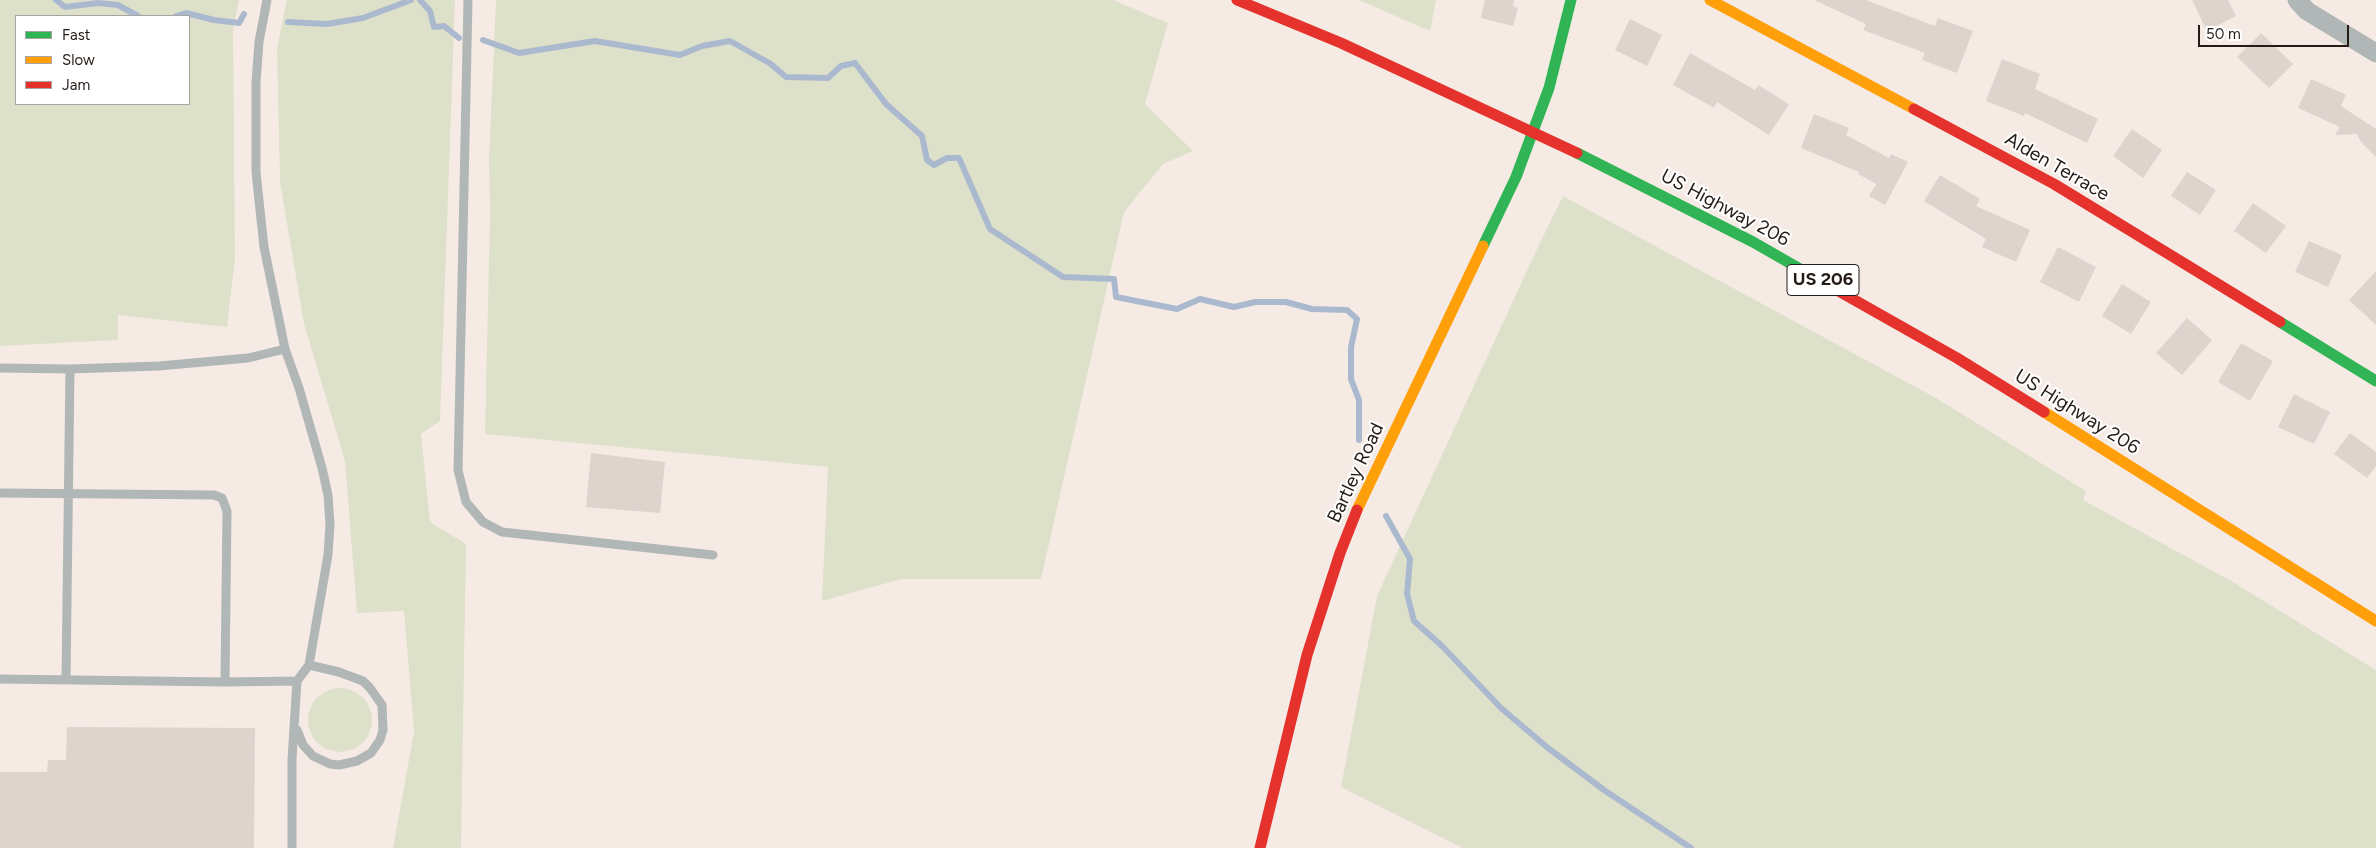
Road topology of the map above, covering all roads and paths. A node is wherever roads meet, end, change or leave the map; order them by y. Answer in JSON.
{"nodes":[{"id":1,"x":266,"y":0,"type":"edge"},
{"id":2,"x":468,"y":0,"type":"edge"},
{"id":3,"x":1237,"y":0,"type":"edge"},
{"id":4,"x":1571,"y":0,"type":"edge"},
{"id":5,"x":1710,"y":0,"type":"edge"},
{"id":6,"x":2297,"y":0,"type":"edge"},
{"id":7,"x":2376,"y":53,"type":"edge"},
{"id":8,"x":1534,"y":131,"type":"junction"},
{"id":9,"x":285,"y":349,"type":"junction"},
{"id":10,"x":0,"y":368,"type":"edge"},
{"id":11,"x":70,"y":369,"type":"junction"},
{"id":12,"x":2376,"y":381,"type":"edge"},
{"id":13,"x":0,"y":493,"type":"edge"},
{"id":14,"x":68,"y":493,"type":"junction"},
{"id":15,"x":713,"y":555,"type":"dead end"},
{"id":16,"x":2376,"y":621,"type":"edge"},
{"id":17,"x":309,"y":665,"type":"junction"},
{"id":18,"x":0,"y":679,"type":"edge"},
{"id":19,"x":66,"y":679,"type":"junction"},
{"id":20,"x":297,"y":680,"type":"junction"},
{"id":21,"x":225,"y":682,"type":"junction"},
{"id":22,"x":296,"y":722,"type":"junction"},
{"id":23,"x":292,"y":848,"type":"edge"},
{"id":24,"x":1260,"y":848,"type":"edge"}],
"edges":[{"from":1,"to":9,"type":"lane"},
{"from":2,"to":15,"type":"lane"},
{"from":3,"to":8,"type":"main road","name":"US Highway 206","number":"US 206"},
{"from":4,"to":8,"type":"main road","name":"Bartley Road"},
{"from":5,"to":12,"type":"main road","name":"Alden Terrace"},
{"from":6,"to":7,"type":"street"},
{"from":8,"to":16,"type":"main road","name":"US Highway 206","number":"US 206"},
{"from":8,"to":24,"type":"main road","name":"Bartley Road"},
{"from":9,"to":11,"type":"lane"},
{"from":9,"to":17,"type":"lane"},
{"from":10,"to":11,"type":"lane"},
{"from":11,"to":14,"type":"lane"},
{"from":13,"to":14,"type":"lane"},
{"from":14,"to":19,"type":"lane"},
{"from":14,"to":21,"type":"lane"},
{"from":17,"to":20,"type":"lane"},
{"from":17,"to":22,"type":"lane"},
{"from":18,"to":19,"type":"lane"},
{"from":19,"to":21,"type":"lane"},
{"from":20,"to":21,"type":"lane"},
{"from":20,"to":22,"type":"lane"},
{"from":22,"to":23,"type":"lane"}]}
